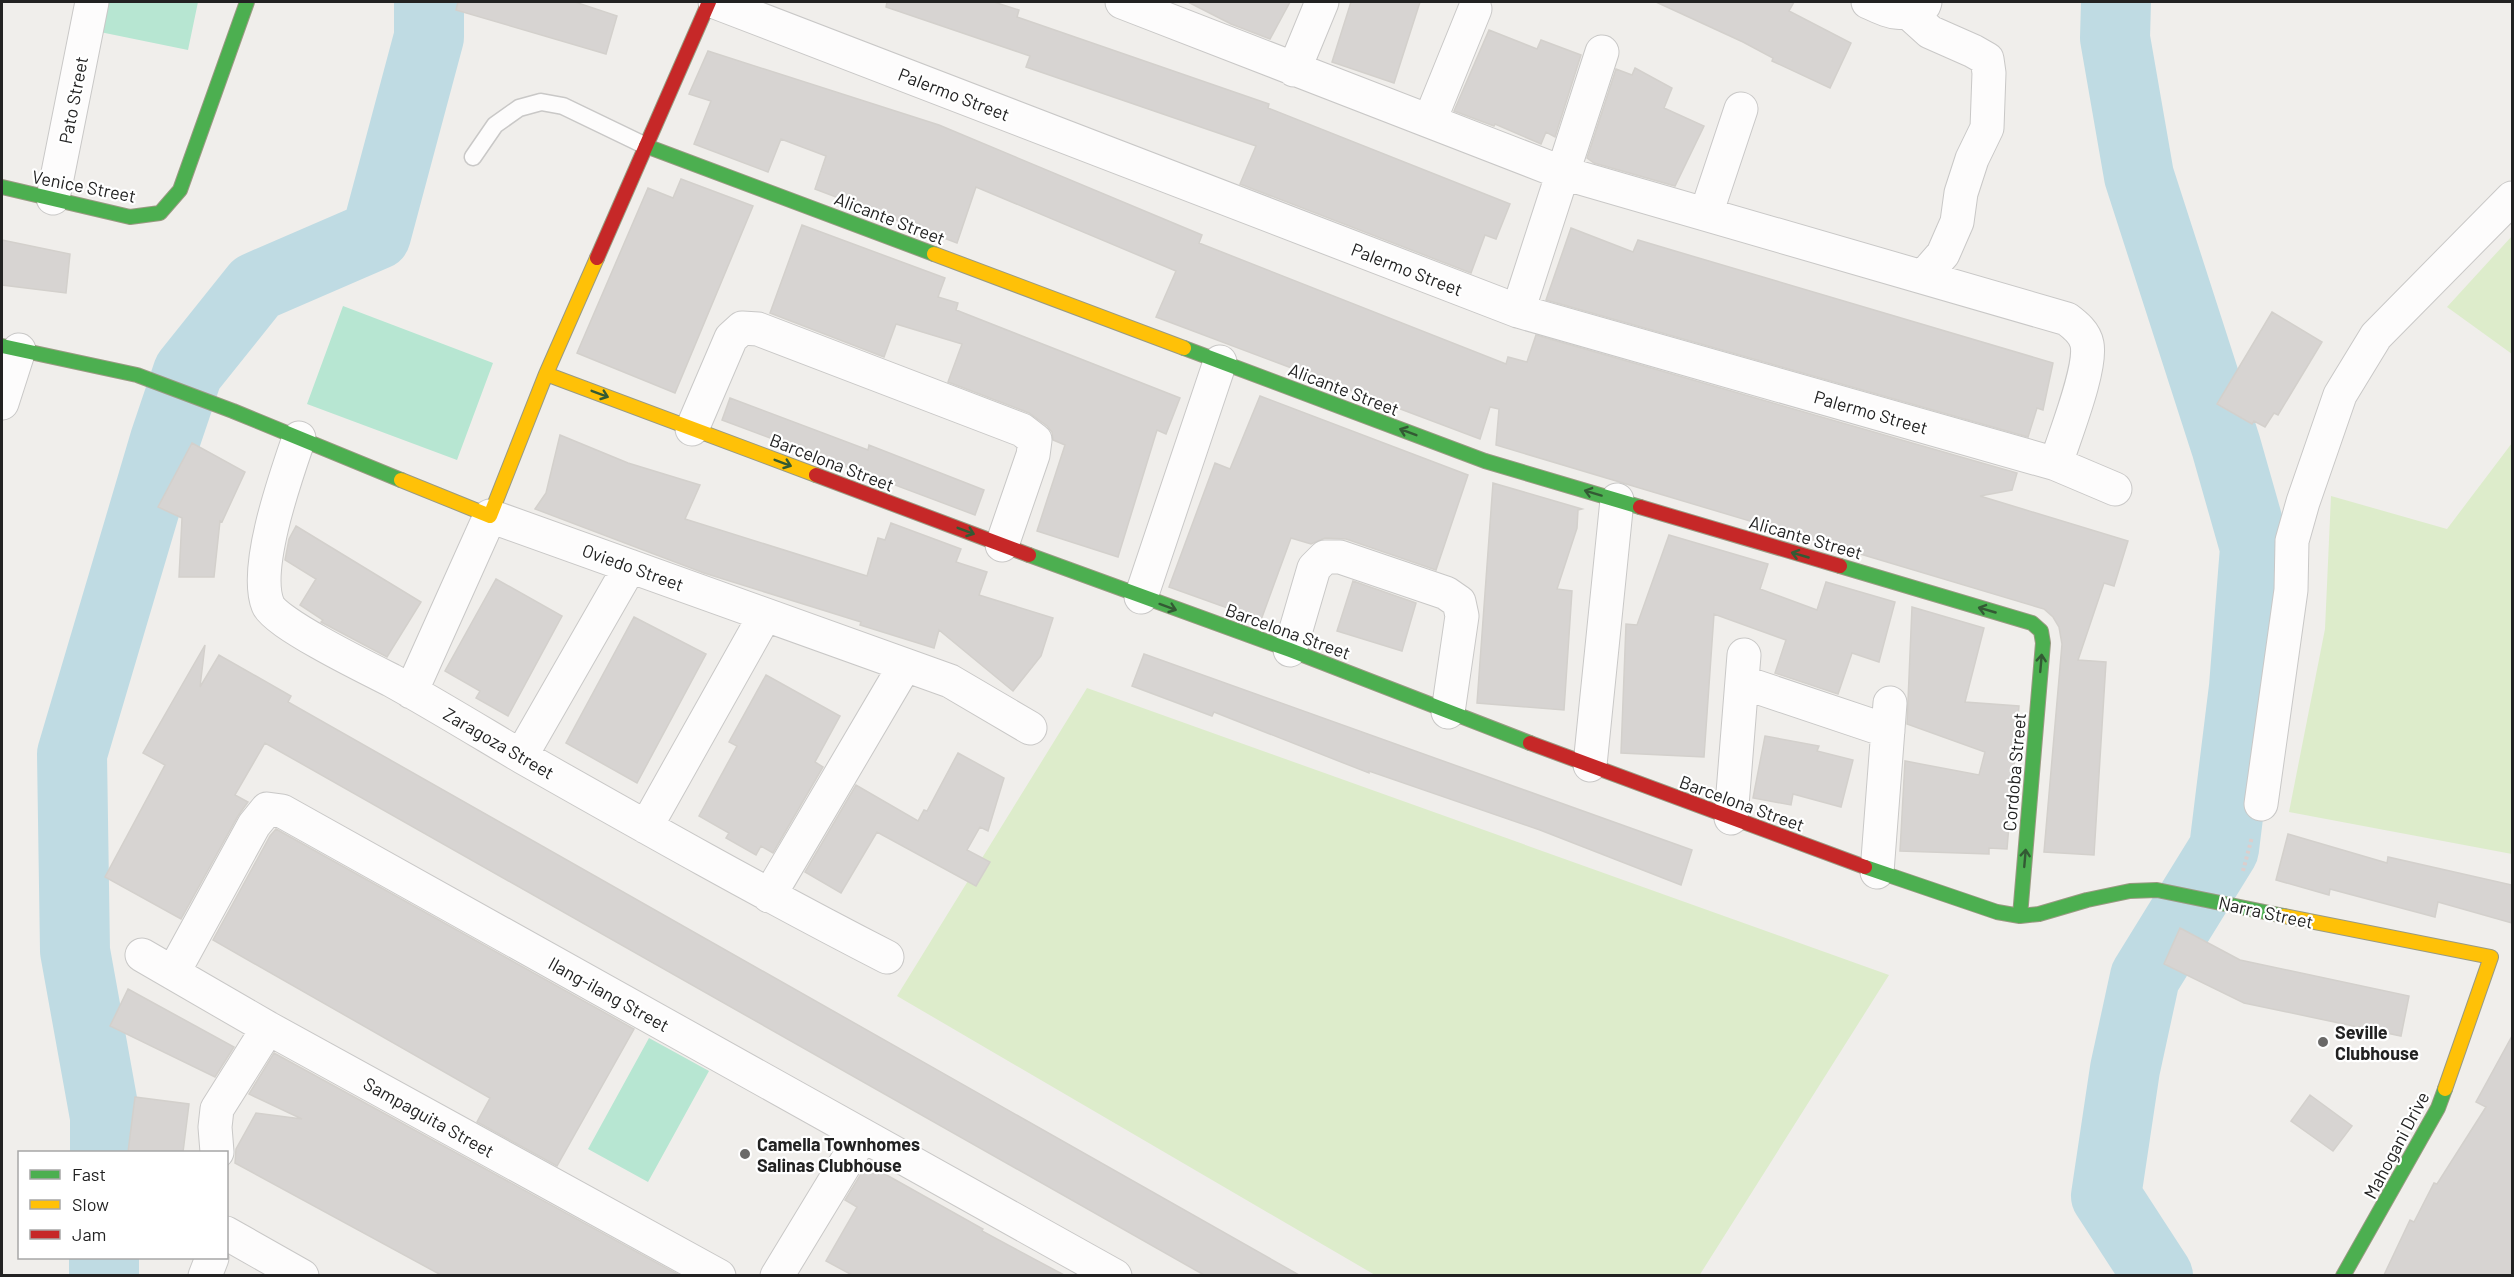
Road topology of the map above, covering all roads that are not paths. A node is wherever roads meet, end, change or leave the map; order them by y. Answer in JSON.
{"nodes":[{"id":1,"x":92,"y":2,"type":"edge"},
{"id":2,"x":247,"y":2,"type":"edge"},
{"id":3,"x":710,"y":2,"type":"edge"},
{"id":4,"x":715,"y":2,"type":"edge"},
{"id":5,"x":1122,"y":2,"type":"edge"},
{"id":6,"x":1322,"y":2,"type":"edge"},
{"id":7,"x":1868,"y":2,"type":"edge"},
{"id":8,"x":1917,"y":7,"type":"edge"},
{"id":9,"x":1165,"y":9,"type":"edge"},
{"id":10,"x":1475,"y":9,"type":"dead end"},
{"id":11,"x":1602,"y":52,"type":"dead end"},
{"id":12,"x":1294,"y":70,"type":"junction"},
{"id":13,"x":1741,"y":109,"type":"dead end"},
{"id":14,"x":1430,"y":120,"type":"junction"},
{"id":15,"x":646,"y":146,"type":"junction"},
{"id":16,"x":473,"y":157,"type":"dead end"},
{"id":17,"x":1563,"y":173,"type":"junction"},
{"id":18,"x":2,"y":187,"type":"edge"},
{"id":19,"x":53,"y":198,"type":"junction"},
{"id":20,"x":2512,"y":198,"type":"edge"},
{"id":21,"x":1706,"y":214,"type":"junction"},
{"id":22,"x":1923,"y":277,"type":"junction"},
{"id":23,"x":1518,"y":311,"type":"junction"},
{"id":24,"x":10,"y":348,"type":"edge"},
{"id":25,"x":1220,"y":362,"type":"junction"},
{"id":26,"x":546,"y":374,"type":"junction"},
{"id":27,"x":2,"y":403,"type":"edge"},
{"id":28,"x":692,"y":429,"type":"junction"},
{"id":29,"x":298,"y":438,"type":"junction"},
{"id":30,"x":2056,"y":465,"type":"junction"},
{"id":31,"x":2115,"y":489,"type":"dead end"},
{"id":32,"x":1617,"y":500,"type":"junction"},
{"id":33,"x":490,"y":516,"type":"junction"},
{"id":34,"x":1002,"y":545,"type":"junction"},
{"id":35,"x":630,"y":566,"type":"junction"},
{"id":36,"x":1141,"y":597,"type":"junction"},
{"id":37,"x":765,"y":615,"type":"junction"},
{"id":38,"x":2041,"y":631,"type":"joint"},
{"id":39,"x":1290,"y":650,"type":"junction"},
{"id":40,"x":905,"y":665,"type":"junction"},
{"id":41,"x":411,"y":692,"type":"junction"},
{"id":42,"x":1448,"y":712,"type":"junction"},
{"id":43,"x":1030,"y":728,"type":"dead end"},
{"id":44,"x":521,"y":756,"type":"junction"},
{"id":45,"x":1590,"y":765,"type":"junction"},
{"id":46,"x":2261,"y":804,"type":"road end"},
{"id":47,"x":1731,"y":818,"type":"junction"},
{"id":48,"x":646,"y":827,"type":"junction"},
{"id":49,"x":1877,"y":873,"type":"junction"},
{"id":50,"x":769,"y":896,"type":"junction"},
{"id":51,"x":2020,"y":916,"type":"junction"},
{"id":52,"x":142,"y":955,"type":"dead end"},
{"id":53,"x":886,"y":957,"type":"dead end"},
{"id":54,"x":2502,"y":959,"type":"edge"},
{"id":55,"x":173,"y":973,"type":"junction"},
{"id":56,"x":268,"y":1028,"type":"junction"},
{"id":57,"x":862,"y":1136,"type":"junction"},
{"id":58,"x":217,"y":1151,"type":"edge"},
{"id":59,"x":228,"y":1234,"type":"edge"},
{"id":60,"x":211,"y":1259,"type":"edge"},
{"id":61,"x":206,"y":1275,"type":"edge"},
{"id":62,"x":302,"y":1275,"type":"edge"},
{"id":63,"x":719,"y":1275,"type":"edge"},
{"id":64,"x":777,"y":1275,"type":"edge"},
{"id":65,"x":1115,"y":1275,"type":"edge"},
{"id":66,"x":2343,"y":1275,"type":"edge"}],
"edges":[{"from":1,"to":19,"type":"street","name":"Pato Street"},
{"from":2,"to":19,"type":"street","name":"Venice Street"},
{"from":3,"to":15,"type":"street"},
{"from":4,"to":23,"type":"street","name":"Palermo Street"},
{"from":5,"to":9,"type":"street"},
{"from":6,"to":12,"type":"street"},
{"from":7,"to":8,"type":"street"},
{"from":8,"to":22,"type":"street"},
{"from":9,"to":12,"type":"street"},
{"from":10,"to":14,"type":"street"},
{"from":11,"to":17,"type":"street"},
{"from":12,"to":14,"type":"street"},
{"from":13,"to":21,"type":"street"},
{"from":14,"to":17,"type":"street"},
{"from":15,"to":16,"type":"lane"},
{"from":15,"to":25,"type":"street","name":"Alicante Street"},
{"from":15,"to":26,"type":"street"},
{"from":17,"to":21,"type":"street"},
{"from":17,"to":23,"type":"street"},
{"from":18,"to":19,"type":"street","name":"Venice Street"},
{"from":20,"to":46,"type":"street"},
{"from":21,"to":22,"type":"street"},
{"from":22,"to":30,"type":"street"},
{"from":23,"to":30,"type":"street","name":"Palermo Street"},
{"from":24,"to":27,"type":"street"},
{"from":24,"to":29,"type":"street","name":"Oviedo Street"},
{"from":32,"to":25,"type":"street","name":"Alicante Street","one_way":true},
{"from":25,"to":36,"type":"street"},
{"from":26,"to":28,"type":"street","name":"Barcelona Street","one_way":true},
{"from":26,"to":33,"type":"street"},
{"from":28,"to":34,"type":"street","name":"Barcelona Street","one_way":true},
{"from":28,"to":34,"type":"street"},
{"from":29,"to":33,"type":"street","name":"Oviedo Street"},
{"from":29,"to":41,"type":"street","name":"Zaragoza Street"},
{"from":30,"to":31,"type":"street","name":"Palermo Street"},
{"from":38,"to":32,"type":"street","name":"Alicante Street","one_way":true},
{"from":32,"to":45,"type":"street"},
{"from":33,"to":35,"type":"street","name":"Oviedo Street"},
{"from":33,"to":41,"type":"street"},
{"from":34,"to":36,"type":"street","name":"Barcelona Street"},
{"from":35,"to":37,"type":"street","name":"Oviedo Street"},
{"from":35,"to":44,"type":"street"},
{"from":36,"to":39,"type":"street","name":"Barcelona Street","one_way":true},
{"from":37,"to":40,"type":"street","name":"Oviedo Street"},
{"from":37,"to":48,"type":"street"},
{"from":51,"to":38,"type":"street","name":"Cordoba Street","one_way":true},
{"from":39,"to":42,"type":"street","name":"Barcelona Street"},
{"from":39,"to":42,"type":"street"},
{"from":40,"to":43,"type":"street","name":"Oviedo Street"},
{"from":40,"to":50,"type":"street"},
{"from":41,"to":44,"type":"street","name":"Zaragoza Street"},
{"from":42,"to":45,"type":"street","name":"Barcelona Street"},
{"from":44,"to":48,"type":"street","name":"Zaragoza Street"},
{"from":45,"to":47,"type":"street","name":"Barcelona Street"},
{"from":47,"to":49,"type":"street","name":"Barcelona Street"},
{"from":47,"to":49,"type":"street"},
{"from":48,"to":50,"type":"street","name":"Zaragoza Street"},
{"from":49,"to":51,"type":"street","name":"Barcelona Street"},
{"from":50,"to":53,"type":"street","name":"Zaragoza Street"},
{"from":51,"to":54,"type":"street","name":"Narra Street"},
{"from":52,"to":55,"type":"street","name":"Sampaguita Street"},
{"from":54,"to":66,"type":"street","name":"Mahogani Drive"},
{"from":55,"to":56,"type":"street","name":"Sampaguita Street"},
{"from":55,"to":57,"type":"street","name":"Ilang-ilang Street"},
{"from":56,"to":58,"type":"street"},
{"from":56,"to":63,"type":"street","name":"Sampaguita Street"},
{"from":57,"to":64,"type":"street"},
{"from":57,"to":65,"type":"street","name":"Ilang-ilang Street"},
{"from":59,"to":62,"type":"street"},
{"from":60,"to":61,"type":"street"}]}
